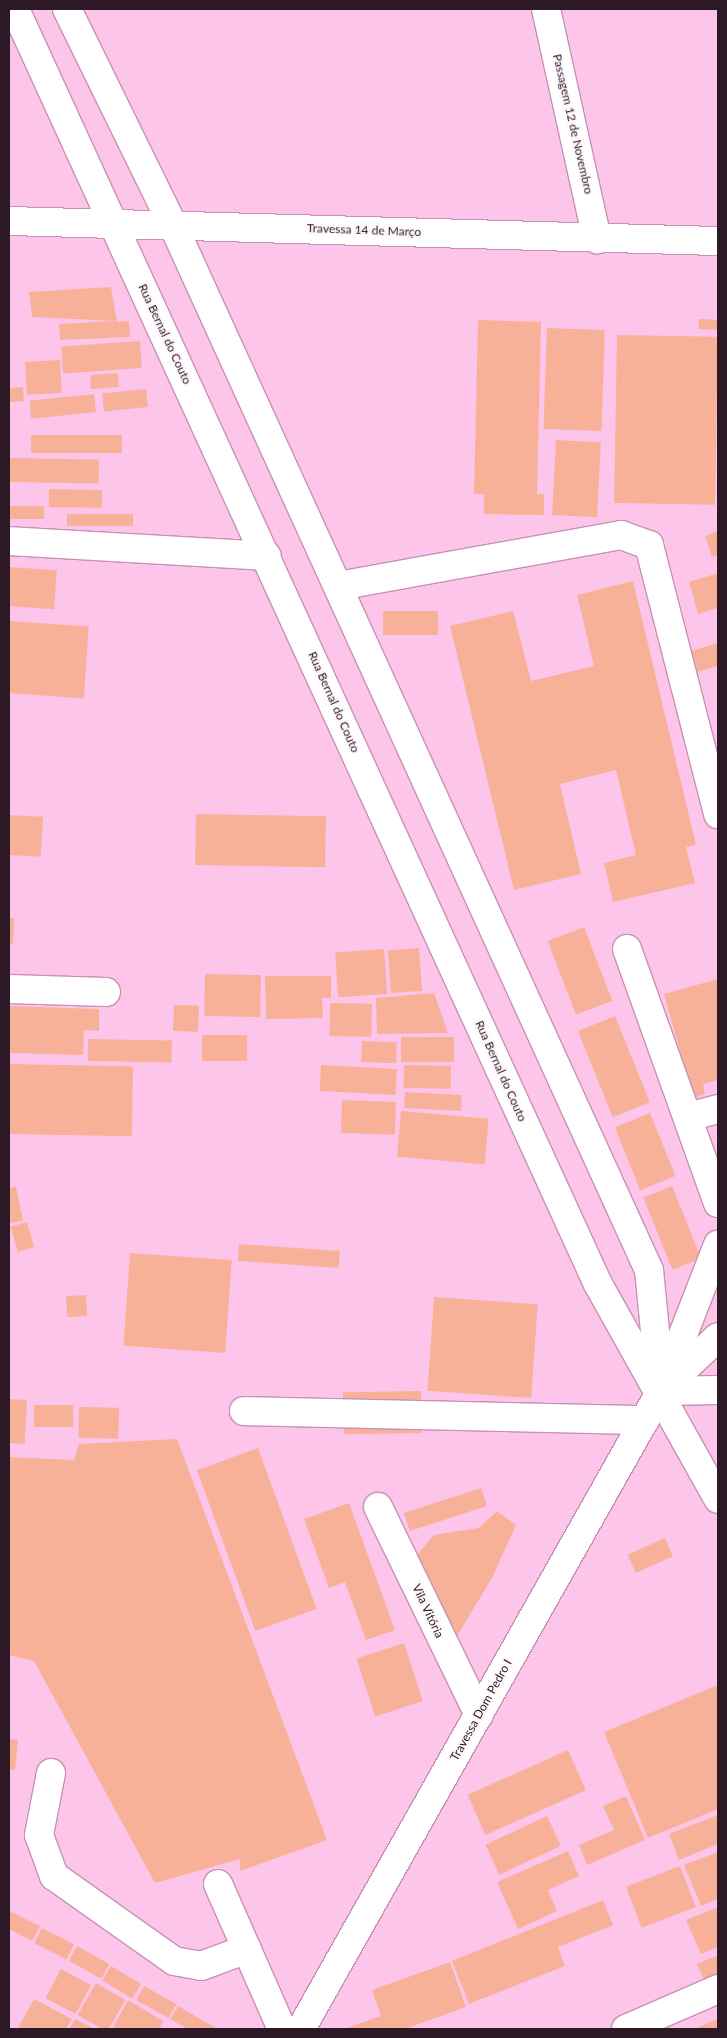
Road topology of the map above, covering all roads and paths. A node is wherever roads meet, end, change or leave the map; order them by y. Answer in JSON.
{"nodes":[{"id":1,"x":15,"y":9,"type":"edge"},
{"id":2,"x":67,"y":9,"type":"edge"},
{"id":3,"x":546,"y":9,"type":"edge"},
{"id":4,"x":9,"y":221,"type":"edge"},
{"id":5,"x":114,"y":222,"type":"junction"},
{"id":6,"x":172,"y":223,"type":"junction"},
{"id":7,"x":598,"y":239,"type":"junction"},
{"id":8,"x":718,"y":241,"type":"edge"},
{"id":9,"x":9,"y":541,"type":"edge"},
{"id":10,"x":267,"y":556,"type":"junction"},
{"id":11,"x":338,"y":586,"type":"junction"},
{"id":12,"x":718,"y":814,"type":"edge"},
{"id":13,"x":627,"y":949,"type":"dead end"},
{"id":14,"x":9,"y":989,"type":"edge"},
{"id":15,"x":106,"y":992,"type":"dead end"},
{"id":16,"x":718,"y":1109,"type":"edge"},
{"id":17,"x":688,"y":1117,"type":"junction"},
{"id":18,"x":718,"y":1203,"type":"edge"},
{"id":19,"x":718,"y":1245,"type":"edge"},
{"id":20,"x":718,"y":1336,"type":"edge"},
{"id":21,"x":718,"y":1390,"type":"edge"},
{"id":22,"x":661,"y":1391,"type":"junction"},
{"id":23,"x":244,"y":1411,"type":"dead end"},
{"id":24,"x":645,"y":1420,"type":"junction"},
{"id":25,"x":718,"y":1499,"type":"edge"},
{"id":26,"x":378,"y":1506,"type":"dead end"},
{"id":27,"x":479,"y":1714,"type":"junction"},
{"id":28,"x":51,"y":1773,"type":"dead end"},
{"id":29,"x":218,"y":1884,"type":"dead end"},
{"id":30,"x":247,"y":1949,"type":"junction"},
{"id":31,"x":718,"y":1989,"type":"edge"},
{"id":32,"x":282,"y":2029,"type":"edge"},
{"id":33,"x":301,"y":2029,"type":"edge"},
{"id":34,"x":626,"y":2029,"type":"edge"}],
"edges":[{"from":1,"to":5,"type":"street","name":"Rua Bernal do Couto"},
{"from":2,"to":6,"type":"street","name":"Rua Bernal do Couto"},
{"from":3,"to":7,"type":"street","name":"Passagem 12 de Novembro"},
{"from":4,"to":5,"type":"street","name":"Travessa 14 de Março"},
{"from":5,"to":6,"type":"street","name":"Travessa 14 de Março"},
{"from":5,"to":10,"type":"street","name":"Rua Bernal do Couto"},
{"from":6,"to":7,"type":"street","name":"Travessa 14 de Março"},
{"from":6,"to":11,"type":"street","name":"Rua Bernal do Couto"},
{"from":7,"to":8,"type":"street","name":"Travessa 14 de Março"},
{"from":9,"to":10,"type":"street"},
{"from":10,"to":22,"type":"street","name":"Rua Bernal do Couto"},
{"from":11,"to":12,"type":"street"},
{"from":11,"to":22,"type":"street","name":"Rua Bernal do Couto"},
{"from":13,"to":17,"type":"street"},
{"from":14,"to":15,"type":"street"},
{"from":16,"to":17,"type":"street"},
{"from":17,"to":18,"type":"street"},
{"from":19,"to":22,"type":"street"},
{"from":20,"to":22,"type":"street"},
{"from":21,"to":22,"type":"street"},
{"from":22,"to":24,"type":"street","name":"Travessa Dom Pedro I"},
{"from":22,"to":25,"type":"street","name":"Rua Bernal do Couto"},
{"from":23,"to":24,"type":"street"},
{"from":24,"to":27,"type":"street","name":"Travessa Dom Pedro I"},
{"from":26,"to":27,"type":"street","name":"Vila Vitória"},
{"from":27,"to":33,"type":"street","name":"Travessa Dom Pedro I"},
{"from":28,"to":30,"type":"street"},
{"from":29,"to":30,"type":"street"},
{"from":30,"to":32,"type":"street"},
{"from":31,"to":34,"type":"street"}]}
